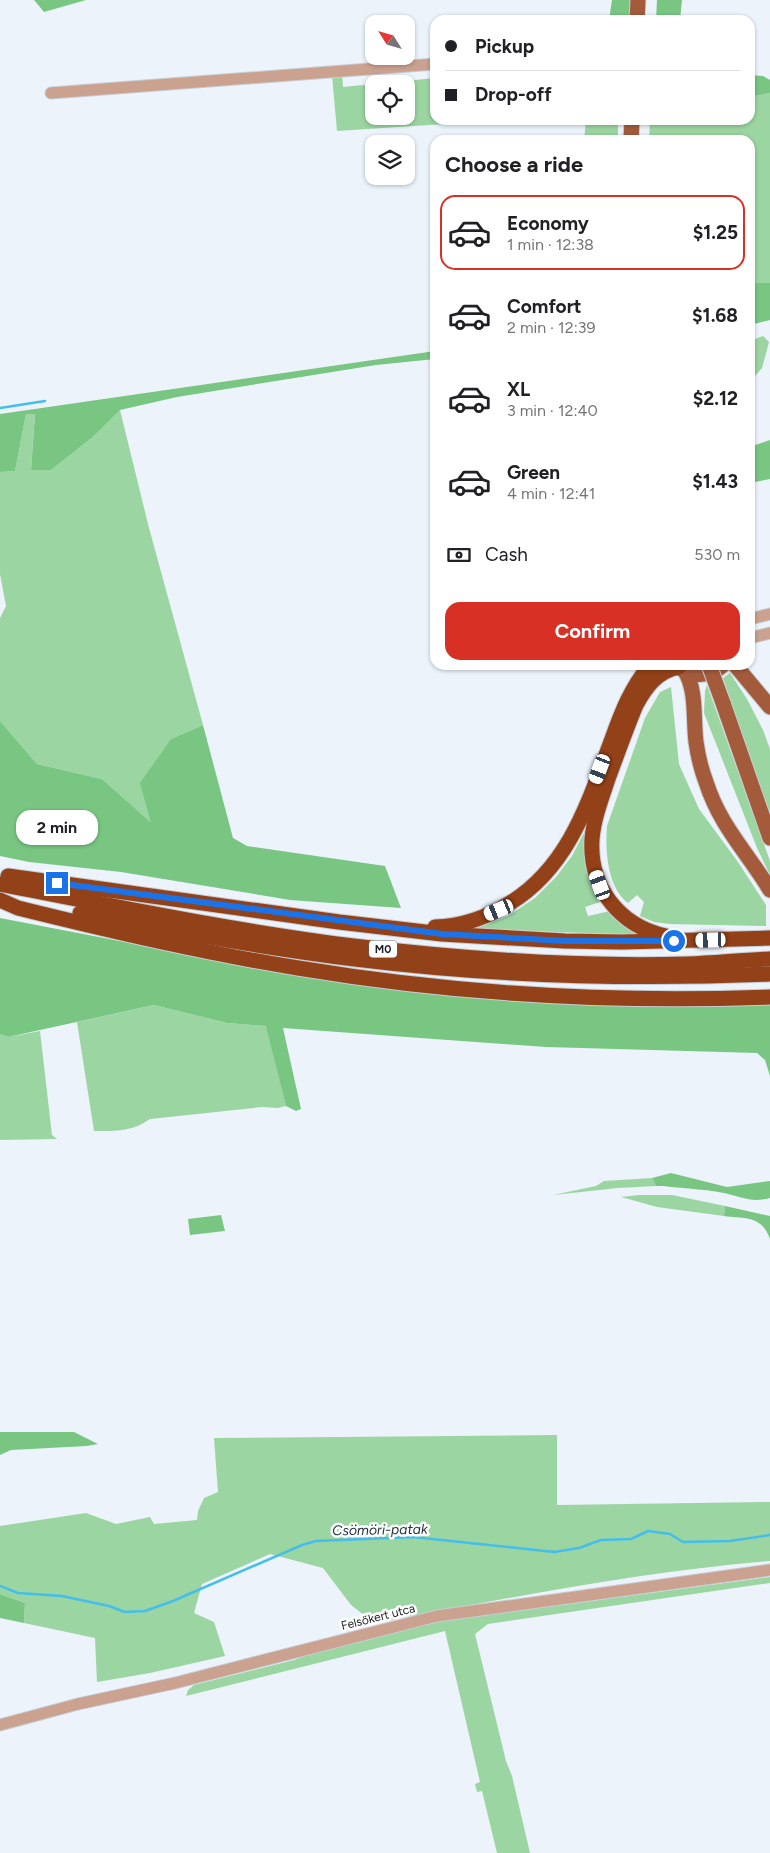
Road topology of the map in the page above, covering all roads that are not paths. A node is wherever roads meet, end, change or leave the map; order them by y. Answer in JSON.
{"nodes":[{"id":1,"x":638,"y":0,"type":"edge"},
{"id":2,"x":637,"y":15,"type":"edge"},
{"id":3,"x":430,"y":64,"type":"edge"},
{"id":4,"x":51,"y":93,"type":"dead end"},
{"id":5,"x":770,"y":614,"type":"edge"},
{"id":6,"x":755,"y":617,"type":"edge"},
{"id":7,"x":770,"y":634,"type":"edge"},
{"id":8,"x":755,"y":637,"type":"edge"},
{"id":9,"x":647,"y":670,"type":"edge"},
{"id":10,"x":665,"y":670,"type":"edge"},
{"id":11,"x":682,"y":670,"type":"edge"},
{"id":12,"x":687,"y":670,"type":"edge"},
{"id":13,"x":712,"y":670,"type":"edge"},
{"id":14,"x":715,"y":670,"type":"edge"},
{"id":15,"x":739,"y":670,"type":"edge"},
{"id":16,"x":770,"y":707,"type":"edge"},
{"id":17,"x":770,"y":838,"type":"edge"},
{"id":18,"x":0,"y":875,"type":"edge"},
{"id":19,"x":0,"y":884,"type":"edge"},
{"id":20,"x":770,"y":890,"type":"edge"},
{"id":21,"x":0,"y":899,"type":"edge"},
{"id":22,"x":401,"y":929,"type":"junction"},
{"id":23,"x":770,"y":938,"type":"edge"},
{"id":24,"x":692,"y":941,"type":"junction"},
{"id":25,"x":770,"y":959,"type":"edge"},
{"id":26,"x":770,"y":974,"type":"edge"},
{"id":27,"x":770,"y":997,"type":"edge"},
{"id":28,"x":770,"y":1570,"type":"edge"},
{"id":29,"x":0,"y":1725,"type":"edge"}],
"edges":[{"from":1,"to":2,"type":"main road"},
{"from":3,"to":4,"type":"street"},
{"from":5,"to":6,"type":"street"},
{"from":7,"to":8,"type":"street"},
{"from":9,"to":22,"type":"highway"},
{"from":10,"to":24,"type":"highway"},
{"from":11,"to":20,"type":"main road"},
{"from":12,"to":14,"type":"main road"},
{"from":13,"to":17,"type":"main road","bridge":true},
{"from":15,"to":16,"type":"main road"},
{"from":18,"to":22,"type":"highway"},
{"from":19,"to":25,"type":"highway","number":"M0"},
{"from":21,"to":26,"type":"highway","number":"M0"},
{"from":21,"to":27,"type":"highway"},
{"from":22,"to":24,"type":"highway"},
{"from":23,"to":24,"type":"highway"},
{"from":28,"to":29,"type":"street","name":"Felsőkert utca"}]}
